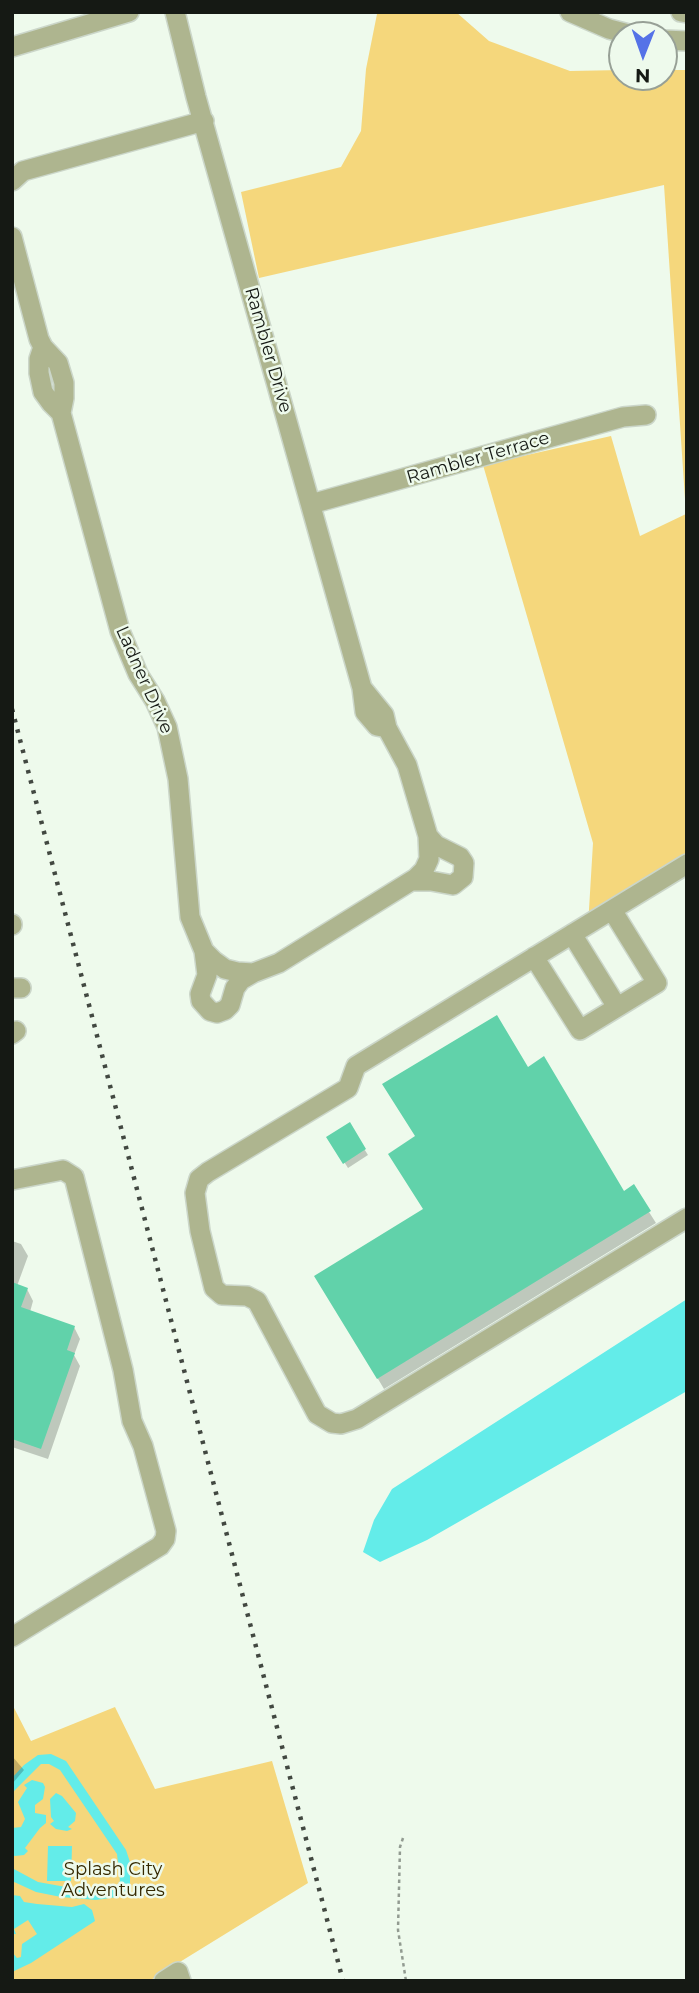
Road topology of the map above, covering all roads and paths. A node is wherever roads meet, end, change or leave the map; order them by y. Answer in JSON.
{"nodes":[{"id":1,"x":129,"y":12,"type":"edge"},
{"id":2,"x":176,"y":12,"type":"edge"},
{"id":3,"x":570,"y":12,"type":"edge"},
{"id":4,"x":681,"y":12,"type":"edge"},
{"id":5,"x":687,"y":13,"type":"edge"},
{"id":6,"x":608,"y":29,"type":"edge"},
{"id":7,"x":12,"y":47,"type":"edge"},
{"id":8,"x":204,"y":121,"type":"junction"},
{"id":9,"x":12,"y":180,"type":"edge"},
{"id":10,"x":12,"y":237,"type":"edge"},
{"id":11,"x":646,"y":415,"type":"dead end"},
{"id":12,"x":311,"y":504,"type":"junction"},
{"id":13,"x":428,"y":836,"type":"junction"},
{"id":14,"x":687,"y":864,"type":"edge"},
{"id":15,"x":412,"y":881,"type":"junction"},
{"id":16,"x":612,"y":910,"type":"junction"},
{"id":17,"x":572,"y":934,"type":"junction"},
{"id":18,"x":204,"y":951,"type":"junction"},
{"id":19,"x":534,"y":957,"type":"junction"},
{"id":20,"x":253,"y":973,"type":"junction"},
{"id":21,"x":617,"y":1007,"type":"junction"},
{"id":22,"x":12,"y":1180,"type":"edge"},
{"id":23,"x":687,"y":1218,"type":"edge"},
{"id":24,"x":12,"y":1637,"type":"edge"},
{"id":25,"x":403,"y":1838,"type":"dead end"},
{"id":26,"x":406,"y":1981,"type":"edge"}],
"edges":[{"from":1,"to":7,"type":"street"},
{"from":2,"to":8,"type":"street","name":"Rambler Drive"},
{"from":3,"to":6,"type":"street"},
{"from":4,"to":5,"type":"street"},
{"from":8,"to":9,"type":"street"},
{"from":8,"to":12,"type":"street","name":"Rambler Drive"},
{"from":10,"to":18,"type":"street","name":"Ladner Drive"},
{"from":11,"to":12,"type":"street","name":"Rambler Terrace"},
{"from":12,"to":13,"type":"street","name":"Rambler Drive"},
{"from":13,"to":15,"type":"street","name":"Rambler Drive"},
{"from":13,"to":15,"type":"street"},
{"from":14,"to":16,"type":"street"},
{"from":15,"to":20,"type":"street","name":"Ladner Drive"},
{"from":16,"to":17,"type":"street"},
{"from":16,"to":21,"type":"street"},
{"from":17,"to":19,"type":"street"},
{"from":17,"to":21,"type":"street"},
{"from":18,"to":20,"type":"street"},
{"from":18,"to":20,"type":"street","name":"Ladner Drive"},
{"from":19,"to":21,"type":"street"},
{"from":19,"to":23,"type":"street"},
{"from":22,"to":24,"type":"street"},
{"from":25,"to":26,"type":"path"}]}
